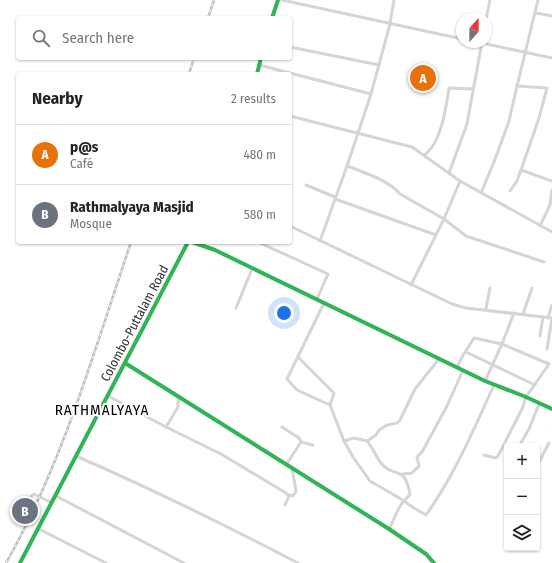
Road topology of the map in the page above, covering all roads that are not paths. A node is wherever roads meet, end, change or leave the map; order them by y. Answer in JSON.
{"nodes":[{"id":1,"x":278,"y":0,"type":"edge"},
{"id":2,"x":282,"y":0,"type":"edge"},
{"id":3,"x":394,"y":0,"type":"edge"},
{"id":4,"x":490,"y":0,"type":"edge"},
{"id":5,"x":538,"y":0,"type":"edge"},
{"id":6,"x":331,"y":10,"type":"dead end"},
{"id":7,"x":487,"y":12,"type":"edge"},
{"id":8,"x":536,"y":13,"type":"junction"},
{"id":9,"x":273,"y":16,"type":"edge"},
{"id":10,"x":552,"y":16,"type":"edge"},
{"id":11,"x":390,"y":24,"type":"junction"},
{"id":12,"x":456,"y":38,"type":"edge"},
{"id":13,"x":492,"y":44,"type":"edge"},
{"id":14,"x":292,"y":46,"type":"edge"},
{"id":15,"x":480,"y":48,"type":"edge"},
{"id":16,"x":526,"y":52,"type":"junction"},
{"id":17,"x":552,"y":58,"type":"edge"},
{"id":18,"x":260,"y":60,"type":"edge"},
{"id":19,"x":259,"y":65,"type":"junction"},
{"id":20,"x":379,"y":65,"type":"junction"},
{"id":21,"x":257,"y":72,"type":"edge"},
{"id":22,"x":286,"y":72,"type":"edge"},
{"id":23,"x":292,"y":74,"type":"edge"},
{"id":24,"x":517,"y":86,"type":"junction"},
{"id":25,"x":473,"y":89,"type":"junction"},
{"id":26,"x":371,"y":94,"type":"junction"},
{"id":27,"x":292,"y":117,"type":"edge"},
{"id":28,"x":357,"y":133,"type":"junction"},
{"id":29,"x":424,"y":155,"type":"junction"},
{"id":30,"x":347,"y":166,"type":"junction"},
{"id":31,"x":521,"y":170,"type":"junction"},
{"id":32,"x":449,"y":173,"type":"junction"},
{"id":33,"x":460,"y":181,"type":"junction"},
{"id":34,"x":552,"y":181,"type":"edge"},
{"id":35,"x":306,"y":185,"type":"dead end"},
{"id":36,"x":552,"y":190,"type":"edge"},
{"id":37,"x":510,"y":191,"type":"dead end"},
{"id":38,"x":481,"y":193,"type":"junction"},
{"id":39,"x":335,"y":198,"type":"junction"},
{"id":40,"x":444,"y":219,"type":"junction"},
{"id":41,"x":540,"y":226,"type":"junction"},
{"id":42,"x":292,"y":227,"type":"edge"},
{"id":43,"x":552,"y":232,"type":"edge"},
{"id":44,"x":436,"y":235,"type":"junction"},
{"id":45,"x":320,"y":241,"type":"junction"},
{"id":46,"x":187,"y":244,"type":"edge"},
{"id":47,"x":198,"y":244,"type":"edge"},
{"id":48,"x":267,"y":244,"type":"edge"},
{"id":49,"x":544,"y":262,"type":"dead end"},
{"id":50,"x":252,"y":269,"type":"junction"},
{"id":51,"x":411,"y":285,"type":"junction"},
{"id":52,"x":490,"y":288,"type":"dead end"},
{"id":53,"x":532,"y":288,"type":"dead end"},
{"id":54,"x":317,"y":299,"type":"junction"},
{"id":55,"x":324,"y":303,"type":"junction"},
{"id":56,"x":552,"y":305,"type":"edge"},
{"id":57,"x":236,"y":308,"type":"dead end"},
{"id":58,"x":486,"y":309,"type":"junction"},
{"id":59,"x":514,"y":313,"type":"junction"},
{"id":60,"x":523,"y":314,"type":"junction"},
{"id":61,"x":543,"y":317,"type":"junction"},
{"id":62,"x":551,"y":318,"type":"edge"},
{"id":63,"x":540,"y":336,"type":"dead end"},
{"id":64,"x":502,"y":344,"type":"junction"},
{"id":65,"x":547,"y":349,"type":"dead end"},
{"id":66,"x":466,"y":352,"type":"junction"},
{"id":67,"x":298,"y":357,"type":"junction"},
{"id":68,"x":439,"y":359,"type":"junction"},
{"id":69,"x":125,"y":363,"type":"junction"},
{"id":70,"x":492,"y":364,"type":"junction"},
{"id":71,"x":550,"y":365,"type":"edge"},
{"id":72,"x":457,"y":367,"type":"junction"},
{"id":73,"x":463,"y":370,"type":"junction"},
{"id":74,"x":485,"y":381,"type":"junction"},
{"id":75,"x":494,"y":385,"type":"junction"},
{"id":76,"x":535,"y":385,"type":"junction"},
{"id":77,"x":108,"y":396,"type":"junction"},
{"id":78,"x":526,"y":397,"type":"junction"},
{"id":79,"x":180,"y":398,"type":"junction"},
{"id":80,"x":539,"y":404,"type":"junction"},
{"id":81,"x":330,"y":405,"type":"junction"},
{"id":82,"x":552,"y":409,"type":"edge"},
{"id":83,"x":166,"y":427,"type":"junction"},
{"id":84,"x":282,"y":427,"type":"dead end"},
{"id":85,"x":344,"y":441,"type":"junction"},
{"id":86,"x":367,"y":441,"type":"junction"},
{"id":87,"x":301,"y":442,"type":"junction"},
{"id":88,"x":521,"y":443,"type":"edge"},
{"id":89,"x":549,"y":443,"type":"dead end"},
{"id":90,"x":313,"y":445,"type":"dead end"},
{"id":91,"x":502,"y":449,"type":"joint"},
{"id":92,"x":484,"y":455,"type":"dead end"},
{"id":93,"x":76,"y":456,"type":"junction"},
{"id":94,"x":540,"y":460,"type":"edge"},
{"id":95,"x":286,"y":465,"type":"junction"},
{"id":96,"x":292,"y":468,"type":"junction"},
{"id":97,"x":403,"y":474,"type":"junction"},
{"id":98,"x":289,"y":495,"type":"junction"},
{"id":99,"x":56,"y":496,"type":"junction"},
{"id":100,"x":403,"y":501,"type":"junction"},
{"id":101,"x":52,"y":503,"type":"junction"},
{"id":102,"x":285,"y":505,"type":"dead end"},
{"id":103,"x":24,"y":509,"type":"dead end"},
{"id":104,"x":39,"y":529,"type":"junction"},
{"id":105,"x":389,"y":529,"type":"junction"},
{"id":106,"x":20,"y":563,"type":"edge"},
{"id":107,"x":106,"y":563,"type":"edge"},
{"id":108,"x":184,"y":563,"type":"edge"},
{"id":109,"x":298,"y":563,"type":"edge"},
{"id":110,"x":434,"y":563,"type":"edge"}],
"edges":[{"from":1,"to":9,"type":"main road"},
{"from":2,"to":11,"type":"street"},
{"from":3,"to":11,"type":"street"},
{"from":4,"to":7,"type":"street"},
{"from":5,"to":8,"type":"street"},
{"from":6,"to":11,"type":"street"},
{"from":8,"to":10,"type":"street"},
{"from":8,"to":16,"type":"street"},
{"from":11,"to":12,"type":"street"},
{"from":11,"to":20,"type":"street"},
{"from":13,"to":16,"type":"street"},
{"from":14,"to":20,"type":"street"},
{"from":15,"to":25,"type":"street"},
{"from":16,"to":17,"type":"street"},
{"from":16,"to":24,"type":"street"},
{"from":18,"to":19,"type":"main road"},
{"from":19,"to":21,"type":"main road"},
{"from":19,"to":22,"type":"street"},
{"from":20,"to":26,"type":"street"},
{"from":23,"to":26,"type":"street"},
{"from":24,"to":31,"type":"street"},
{"from":24,"to":38,"type":"street"},
{"from":25,"to":29,"type":"street"},
{"from":25,"to":32,"type":"street"},
{"from":26,"to":28,"type":"street"},
{"from":27,"to":28,"type":"street"},
{"from":28,"to":29,"type":"street"},
{"from":28,"to":30,"type":"street"},
{"from":29,"to":32,"type":"street"},
{"from":30,"to":39,"type":"street"},
{"from":30,"to":40,"type":"street"},
{"from":31,"to":34,"type":"street"},
{"from":31,"to":37,"type":"street"},
{"from":32,"to":33,"type":"street"},
{"from":33,"to":38,"type":"street"},
{"from":33,"to":40,"type":"street"},
{"from":35,"to":39,"type":"street"},
{"from":36,"to":41,"type":"street"},
{"from":38,"to":41,"type":"street"},
{"from":39,"to":44,"type":"street"},
{"from":39,"to":45,"type":"street"},
{"from":40,"to":44,"type":"street"},
{"from":40,"to":49,"type":"street"},
{"from":41,"to":43,"type":"street"},
{"from":42,"to":45,"type":"street"},
{"from":44,"to":51,"type":"street"},
{"from":45,"to":51,"type":"street"},
{"from":46,"to":69,"type":"main road","name":"Colombo-Puttalam Road"},
{"from":47,"to":50,"type":"main road"},
{"from":48,"to":54,"type":"street"},
{"from":50,"to":54,"type":"main road"},
{"from":50,"to":57,"type":"street"},
{"from":51,"to":58,"type":"street"},
{"from":52,"to":58,"type":"street"},
{"from":53,"to":60,"type":"street"},
{"from":54,"to":55,"type":"main road"},
{"from":55,"to":67,"type":"street"},
{"from":55,"to":68,"type":"main road"},
{"from":56,"to":62,"type":"street"},
{"from":58,"to":59,"type":"street"},
{"from":59,"to":60,"type":"street"},
{"from":59,"to":64,"type":"street"},
{"from":60,"to":61,"type":"street"},
{"from":61,"to":62,"type":"street"},
{"from":61,"to":63,"type":"street"},
{"from":62,"to":65,"type":"street"},
{"from":64,"to":66,"type":"street"},
{"from":64,"to":70,"type":"street"},
{"from":64,"to":71,"type":"street"},
{"from":66,"to":70,"type":"street"},
{"from":66,"to":72,"type":"street"},
{"from":67,"to":81,"type":"street"},
{"from":67,"to":81,"type":"street"},
{"from":68,"to":72,"type":"main road"},
{"from":68,"to":86,"type":"street"},
{"from":69,"to":77,"type":"main road","name":"Colombo-Puttalam Road"},
{"from":69,"to":79,"type":"main road"},
{"from":70,"to":74,"type":"street"},
{"from":70,"to":76,"type":"street"},
{"from":71,"to":76,"type":"street"},
{"from":72,"to":73,"type":"main road"},
{"from":73,"to":74,"type":"main road"},
{"from":73,"to":97,"type":"street"},
{"from":74,"to":75,"type":"main road"},
{"from":75,"to":78,"type":"main road"},
{"from":75,"to":100,"type":"street"},
{"from":76,"to":78,"type":"street"},
{"from":77,"to":83,"type":"street"},
{"from":77,"to":93,"type":"main road","name":"Colombo-Puttalam Road"},
{"from":78,"to":80,"type":"main road"},
{"from":78,"to":91,"type":"street"},
{"from":79,"to":83,"type":"street"},
{"from":79,"to":95,"type":"main road"},
{"from":80,"to":82,"type":"main road"},
{"from":80,"to":88,"type":"street"},
{"from":81,"to":85,"type":"street"},
{"from":83,"to":98,"type":"street"},
{"from":84,"to":87,"type":"street"},
{"from":85,"to":86,"type":"street"},
{"from":85,"to":100,"type":"street"},
{"from":86,"to":97,"type":"street"},
{"from":87,"to":90,"type":"street"},
{"from":87,"to":95,"type":"street"},
{"from":89,"to":94,"type":"street"},
{"from":91,"to":92,"type":"street"},
{"from":93,"to":99,"type":"main road","name":"Colombo-Puttalam Road"},
{"from":93,"to":109,"type":"street"},
{"from":95,"to":96,"type":"main road"},
{"from":96,"to":98,"type":"street"},
{"from":96,"to":105,"type":"main road"},
{"from":97,"to":100,"type":"street"},
{"from":98,"to":102,"type":"street"},
{"from":99,"to":101,"type":"main road","name":"Colombo-Puttalam Road"},
{"from":99,"to":108,"type":"street"},
{"from":100,"to":105,"type":"street"},
{"from":101,"to":103,"type":"street"},
{"from":101,"to":104,"type":"main road","name":"Colombo-Puttalam Road"},
{"from":104,"to":106,"type":"main road","name":"Colombo-Puttalam Road"},
{"from":104,"to":107,"type":"street"},
{"from":105,"to":110,"type":"main road"}]}
